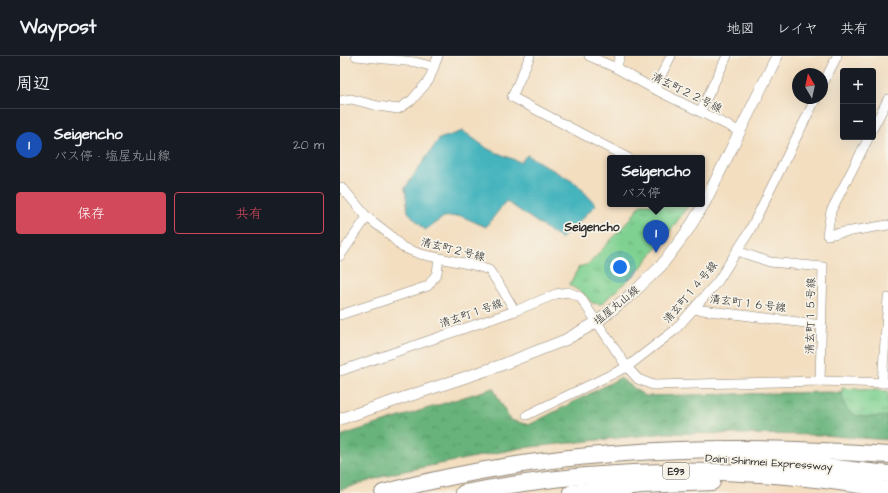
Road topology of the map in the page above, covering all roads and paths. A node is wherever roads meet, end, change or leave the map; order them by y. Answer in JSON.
{"nodes":[{"id":1,"x":356,"y":56,"type":"edge"},
{"id":2,"x":438,"y":56,"type":"edge"},
{"id":3,"x":530,"y":56,"type":"edge"},
{"id":4,"x":589,"y":56,"type":"edge"},
{"id":5,"x":620,"y":56,"type":"edge"},
{"id":6,"x":670,"y":56,"type":"edge"},
{"id":7,"x":727,"y":56,"type":"edge"},
{"id":8,"x":777,"y":56,"type":"edge"},
{"id":9,"x":837,"y":56,"type":"edge"},
{"id":10,"x":434,"y":67,"type":"junction"},
{"id":11,"x":616,"y":68,"type":"junction"},
{"id":12,"x":828,"y":74,"type":"edge"},
{"id":13,"x":654,"y":89,"type":"junction"},
{"id":14,"x":888,"y":99,"type":"edge"},
{"id":15,"x":340,"y":101,"type":"edge"},
{"id":16,"x":813,"y":104,"type":"edge"},
{"id":17,"x":700,"y":112,"type":"junction"},
{"id":18,"x":876,"y":122,"type":"edge"},
{"id":19,"x":739,"y":131,"type":"junction"},
{"id":20,"x":867,"y":140,"type":"edge"},
{"id":21,"x":622,"y":155,"type":"edge"},
{"id":22,"x":340,"y":187,"type":"edge"},
{"id":23,"x":705,"y":197,"type":"edge"},
{"id":24,"x":700,"y":207,"type":"edge"},
{"id":25,"x":367,"y":217,"type":"junction"},
{"id":26,"x":888,"y":226,"type":"edge"},
{"id":27,"x":737,"y":251,"type":"junction"},
{"id":28,"x":340,"y":256,"type":"edge"},
{"id":29,"x":439,"y":258,"type":"junction"},
{"id":30,"x":888,"y":298,"type":"edge"},
{"id":31,"x":694,"y":308,"type":"junction"},
{"id":32,"x":516,"y":311,"type":"junction"},
{"id":33,"x":340,"y":315,"type":"edge"},
{"id":34,"x":597,"y":322,"type":"junction"},
{"id":35,"x":822,"y":325,"type":"junction"},
{"id":36,"x":627,"y":367,"type":"junction"},
{"id":37,"x":341,"y":369,"type":"edge"},
{"id":38,"x":820,"y":381,"type":"junction"},
{"id":39,"x":885,"y":383,"type":"edge"},
{"id":40,"x":528,"y":415,"type":"dead end"},
{"id":41,"x":340,"y":419,"type":"edge"},
{"id":42,"x":888,"y":455,"type":"edge"},
{"id":43,"x":577,"y":458,"type":"junction"},
{"id":44,"x":888,"y":474,"type":"edge"},
{"id":45,"x":831,"y":481,"type":"junction"},
{"id":46,"x":888,"y":490,"type":"edge"},
{"id":47,"x":383,"y":493,"type":"edge"},
{"id":48,"x":464,"y":493,"type":"edge"},
{"id":49,"x":572,"y":493,"type":"edge"}],
"edges":[{"from":1,"to":10,"type":"street"},
{"from":2,"to":10,"type":"street"},
{"from":3,"to":21,"type":"street"},
{"from":4,"to":11,"type":"street","name":"清玄町２２号線"},
{"from":5,"to":11,"type":"street"},
{"from":6,"to":13,"type":"street"},
{"from":7,"to":17,"type":"street"},
{"from":8,"to":19,"type":"street","name":"塩屋丸山線"},
{"from":9,"to":12,"type":"street"},
{"from":10,"to":15,"type":"street"},
{"from":11,"to":13,"type":"street","name":"清玄町２２号線"},
{"from":13,"to":17,"type":"street","name":"清玄町２２号線"},
{"from":14,"to":18,"type":"street"},
{"from":16,"to":27,"type":"street","name":"清玄町１４号線"},
{"from":17,"to":19,"type":"street","name":"清玄町２２号線"},
{"from":19,"to":23,"type":"street","name":"塩屋丸山線"},
{"from":20,"to":26,"type":"street"},
{"from":22,"to":25,"type":"street","name":"清玄町２号線"},
{"from":24,"to":34,"type":"street","name":"塩屋丸山線"},
{"from":25,"to":28,"type":"street"},
{"from":25,"to":29,"type":"street","name":"清玄町２号線"},
{"from":27,"to":31,"type":"street","name":"清玄町１４号線"},
{"from":27,"to":35,"type":"street","name":"清玄町１５号線"},
{"from":29,"to":32,"type":"street","name":"清玄町２号線"},
{"from":29,"to":33,"type":"street"},
{"from":30,"to":39,"type":"street"},
{"from":31,"to":35,"type":"street","name":"清玄町１６号線"},
{"from":31,"to":36,"type":"street","name":"清玄町１４号線"},
{"from":32,"to":34,"type":"street","name":"清玄町１号線"},
{"from":32,"to":37,"type":"street","name":"清玄町１号線"},
{"from":34,"to":36,"type":"street","name":"清玄町１号線"},
{"from":34,"to":41,"type":"street","name":"塩屋丸山線"},
{"from":35,"to":38,"type":"street","name":"清玄町１５号線"},
{"from":36,"to":38,"type":"street","name":"清玄町１号線"},
{"from":36,"to":40,"type":"street","name":"清玄町１４号線"},
{"from":38,"to":39,"type":"street","name":"清玄町１号線"},
{"from":42,"to":43,"type":"highway","name":"Daini Shinmei Expressway","number":"E93"},
{"from":43,"to":44,"type":"highway","name":"Daini Shinmei Expressway","number":"E93"},
{"from":43,"to":47,"type":"highway","name":"Daini Shinmei Expressway","number":"E93"},
{"from":45,"to":46,"type":"highway","name":"Daini Shinmei Expressway","number":"E93"},
{"from":45,"to":48,"type":"highway","name":"Daini Shinmei Expressway","number":"E93"},
{"from":45,"to":49,"type":"highway"}]}
